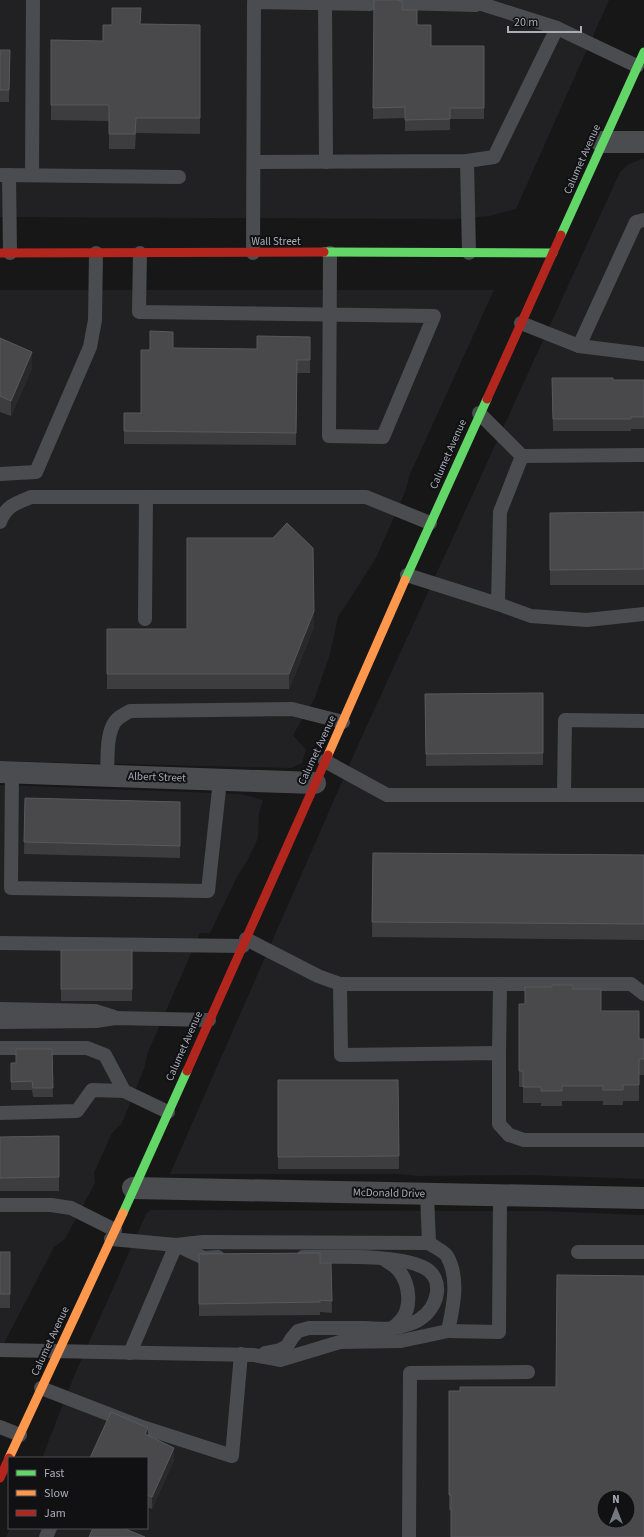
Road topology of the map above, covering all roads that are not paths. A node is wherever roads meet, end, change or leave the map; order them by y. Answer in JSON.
{"nodes":[{"id":1,"x":33,"y":0,"type":"edge"},
{"id":2,"x":465,"y":0,"type":"edge"},
{"id":3,"x":327,"y":2,"type":"edge"},
{"id":4,"x":370,"y":4,"type":"dead end"},
{"id":5,"x":398,"y":4,"type":"edge"},
{"id":6,"x":484,"y":5,"type":"junction"},
{"id":7,"x":557,"y":28,"type":"junction"},
{"id":8,"x":644,"y":52,"type":"edge"},
{"id":9,"x":637,"y":66,"type":"junction"},
{"id":10,"x":602,"y":142,"type":"junction"},
{"id":11,"x":644,"y":142,"type":"edge"},
{"id":12,"x":467,"y":161,"type":"junction"},
{"id":13,"x":254,"y":162,"type":"junction"},
{"id":14,"x":326,"y":162,"type":"junction"},
{"id":15,"x":5,"y":175,"type":"edge"},
{"id":16,"x":32,"y":175,"type":"junction"},
{"id":17,"x":179,"y":177,"type":"dead end"},
{"id":18,"x":644,"y":220,"type":"edge"},
{"id":19,"x":96,"y":252,"type":"junction"},
{"id":20,"x":140,"y":252,"type":"junction"},
{"id":21,"x":253,"y":252,"type":"junction"},
{"id":22,"x":469,"y":252,"type":"junction"},
{"id":23,"x":5,"y":253,"type":"edge"},
{"id":24,"x":330,"y":253,"type":"junction"},
{"id":25,"x":552,"y":253,"type":"junction"},
{"id":26,"x":329,"y":315,"type":"junction"},
{"id":27,"x":521,"y":323,"type":"junction"},
{"id":28,"x":579,"y":346,"type":"junction"},
{"id":29,"x":644,"y":354,"type":"edge"},
{"id":30,"x":479,"y":413,"type":"junction"},
{"id":31,"x":522,"y":456,"type":"junction"},
{"id":32,"x":644,"y":456,"type":"edge"},
{"id":33,"x":0,"y":474,"type":"edge"},
{"id":34,"x":146,"y":497,"type":"junction"},
{"id":35,"x":0,"y":522,"type":"edge"},
{"id":36,"x":430,"y":523,"type":"junction"},
{"id":37,"x":406,"y":575,"type":"junction"},
{"id":38,"x":498,"y":604,"type":"junction"},
{"id":39,"x":644,"y":614,"type":"edge"},
{"id":40,"x":145,"y":619,"type":"dead end"},
{"id":41,"x":644,"y":721,"type":"edge"},
{"id":42,"x":343,"y":722,"type":"junction"},
{"id":43,"x":325,"y":762,"type":"junction"},
{"id":44,"x":6,"y":772,"type":"edge"},
{"id":45,"x":107,"y":775,"type":"junction"},
{"id":46,"x":220,"y":780,"type":"junction"},
{"id":47,"x":315,"y":783,"type":"junction"},
{"id":48,"x":564,"y":795,"type":"junction"},
{"id":49,"x":644,"y":795,"type":"edge"},
{"id":50,"x":244,"y":942,"type":"junction"},
{"id":51,"x":0,"y":943,"type":"edge"},
{"id":52,"x":340,"y":984,"type":"junction"},
{"id":53,"x":500,"y":985,"type":"junction"},
{"id":54,"x":644,"y":994,"type":"edge"},
{"id":55,"x":0,"y":1009,"type":"edge"},
{"id":56,"x":116,"y":1018,"type":"junction"},
{"id":57,"x":209,"y":1020,"type":"junction"},
{"id":58,"x":0,"y":1022,"type":"edge"},
{"id":59,"x":0,"y":1048,"type":"edge"},
{"id":60,"x":499,"y":1053,"type":"junction"},
{"id":61,"x":124,"y":1091,"type":"junction"},
{"id":62,"x":0,"y":1112,"type":"edge"},
{"id":63,"x":168,"y":1112,"type":"junction"},
{"id":64,"x":644,"y":1140,"type":"edge"},
{"id":65,"x":133,"y":1188,"type":"junction"},
{"id":66,"x":427,"y":1194,"type":"junction"},
{"id":67,"x":500,"y":1195,"type":"junction"},
{"id":68,"x":644,"y":1198,"type":"edge"},
{"id":69,"x":0,"y":1205,"type":"edge"},
{"id":70,"x":113,"y":1234,"type":"junction"},
{"id":71,"x":429,"y":1243,"type":"junction"},
{"id":72,"x":176,"y":1245,"type":"junction"},
{"id":73,"x":578,"y":1252,"type":"dead end"},
{"id":74,"x":644,"y":1252,"type":"edge"},
{"id":75,"x":235,"y":1257,"type":"edge"},
{"id":76,"x":289,"y":1257,"type":"edge"},
{"id":77,"x":382,"y":1258,"type":"junction"},
{"id":78,"x":419,"y":1320,"type":"junction"},
{"id":79,"x":394,"y":1328,"type":"junction"},
{"id":80,"x":448,"y":1331,"type":"junction"},
{"id":81,"x":401,"y":1341,"type":"junction"},
{"id":82,"x":0,"y":1350,"type":"edge"},
{"id":83,"x":58,"y":1351,"type":"junction"},
{"id":84,"x":130,"y":1353,"type":"junction"},
{"id":85,"x":247,"y":1355,"type":"junction"},
{"id":86,"x":528,"y":1372,"type":"dead end"},
{"id":87,"x":41,"y":1388,"type":"junction"},
{"id":88,"x":0,"y":1427,"type":"edge"},
{"id":89,"x":20,"y":1435,"type":"junction"},
{"id":90,"x":12,"y":1457,"type":"edge"},
{"id":91,"x":8,"y":1464,"type":"edge"},
{"id":92,"x":0,"y":1478,"type":"edge"},
{"id":93,"x":409,"y":1537,"type":"edge"}],
"edges":[{"from":1,"to":16,"type":"lane"},
{"from":2,"to":6,"type":"lane"},
{"from":3,"to":4,"type":"lane"},
{"from":3,"to":13,"type":"lane"},
{"from":3,"to":14,"type":"lane"},
{"from":5,"to":6,"type":"lane"},
{"from":6,"to":7,"type":"lane"},
{"from":7,"to":9,"type":"lane"},
{"from":7,"to":12,"type":"lane"},
{"from":8,"to":9,"type":"main road","name":"Calumet Avenue"},
{"from":9,"to":10,"type":"main road","name":"Calumet Avenue"},
{"from":10,"to":11,"type":"street"},
{"from":10,"to":25,"type":"main road","name":"Calumet Avenue"},
{"from":12,"to":14,"type":"lane"},
{"from":12,"to":22,"type":"lane"},
{"from":13,"to":14,"type":"lane"},
{"from":13,"to":21,"type":"lane"},
{"from":15,"to":16,"type":"lane"},
{"from":15,"to":23,"type":"lane"},
{"from":16,"to":17,"type":"lane"},
{"from":18,"to":28,"type":"lane"},
{"from":19,"to":20,"type":"main road","name":"Wall Street"},
{"from":19,"to":23,"type":"main road","name":"Wall Street"},
{"from":19,"to":33,"type":"lane"},
{"from":20,"to":21,"type":"main road","name":"Wall Street"},
{"from":20,"to":26,"type":"lane"},
{"from":21,"to":24,"type":"main road","name":"Wall Street"},
{"from":22,"to":24,"type":"main road","name":"Wall Street"},
{"from":22,"to":25,"type":"main road","name":"Wall Street"},
{"from":24,"to":26,"type":"lane"},
{"from":25,"to":27,"type":"main road","name":"Calumet Avenue"},
{"from":26,"to":26,"type":"lane"},
{"from":27,"to":28,"type":"lane"},
{"from":27,"to":30,"type":"main road","name":"Calumet Avenue"},
{"from":28,"to":29,"type":"lane"},
{"from":30,"to":31,"type":"lane"},
{"from":30,"to":36,"type":"main road","name":"Calumet Avenue"},
{"from":31,"to":32,"type":"lane"},
{"from":31,"to":38,"type":"lane"},
{"from":34,"to":35,"type":"lane"},
{"from":34,"to":36,"type":"lane"},
{"from":34,"to":40,"type":"lane"},
{"from":36,"to":37,"type":"main road","name":"Calumet Avenue"},
{"from":37,"to":38,"type":"lane"},
{"from":37,"to":42,"type":"main road","name":"Calumet Avenue"},
{"from":38,"to":39,"type":"lane"},
{"from":41,"to":48,"type":"lane"},
{"from":42,"to":43,"type":"main road","name":"Calumet Avenue"},
{"from":42,"to":45,"type":"lane"},
{"from":43,"to":47,"type":"main road","name":"Calumet Avenue"},
{"from":43,"to":48,"type":"lane"},
{"from":44,"to":45,"type":"street","name":"Albert Street"},
{"from":44,"to":46,"type":"lane"},
{"from":45,"to":46,"type":"street","name":"Albert Street"},
{"from":46,"to":47,"type":"street","name":"Albert Street"},
{"from":47,"to":50,"type":"main road","name":"Calumet Avenue"},
{"from":48,"to":49,"type":"lane"},
{"from":50,"to":51,"type":"lane"},
{"from":50,"to":52,"type":"lane"},
{"from":50,"to":57,"type":"main road","name":"Calumet Avenue"},
{"from":52,"to":53,"type":"lane"},
{"from":52,"to":60,"type":"lane"},
{"from":53,"to":54,"type":"lane"},
{"from":53,"to":60,"type":"lane"},
{"from":55,"to":56,"type":"lane"},
{"from":56,"to":57,"type":"lane"},
{"from":56,"to":58,"type":"lane"},
{"from":57,"to":63,"type":"main road","name":"Calumet Avenue"},
{"from":59,"to":61,"type":"lane"},
{"from":60,"to":64,"type":"lane"},
{"from":61,"to":62,"type":"lane"},
{"from":61,"to":63,"type":"lane"},
{"from":63,"to":65,"type":"main road","name":"Calumet Avenue"},
{"from":65,"to":66,"type":"street","name":"McDonald Drive"},
{"from":65,"to":70,"type":"main road","name":"Calumet Avenue"},
{"from":66,"to":67,"type":"street","name":"McDonald Drive"},
{"from":66,"to":71,"type":"lane"},
{"from":67,"to":68,"type":"street","name":"McDonald Drive"},
{"from":67,"to":80,"type":"lane"},
{"from":69,"to":70,"type":"lane"},
{"from":70,"to":72,"type":"lane"},
{"from":70,"to":83,"type":"main road","name":"Calumet Avenue"},
{"from":71,"to":72,"type":"lane"},
{"from":71,"to":80,"type":"lane"},
{"from":72,"to":75,"type":"lane"},
{"from":72,"to":84,"type":"lane"},
{"from":73,"to":74,"type":"lane"},
{"from":76,"to":77,"type":"lane"},
{"from":77,"to":78,"type":"lane"},
{"from":77,"to":79,"type":"lane"},
{"from":78,"to":79,"type":"lane"},
{"from":78,"to":81,"type":"lane"},
{"from":79,"to":85,"type":"lane"},
{"from":80,"to":81,"type":"lane"},
{"from":81,"to":85,"type":"lane"},
{"from":82,"to":83,"type":"lane"},
{"from":83,"to":84,"type":"lane"},
{"from":83,"to":87,"type":"main road","name":"Calumet Avenue"},
{"from":84,"to":85,"type":"lane"},
{"from":85,"to":87,"type":"lane"},
{"from":86,"to":93,"type":"lane"},
{"from":87,"to":89,"type":"main road","name":"Calumet Avenue"},
{"from":88,"to":89,"type":"lane"},
{"from":89,"to":90,"type":"main road","name":"Calumet Avenue"},
{"from":91,"to":92,"type":"main road","name":"Calumet Avenue"}]}
